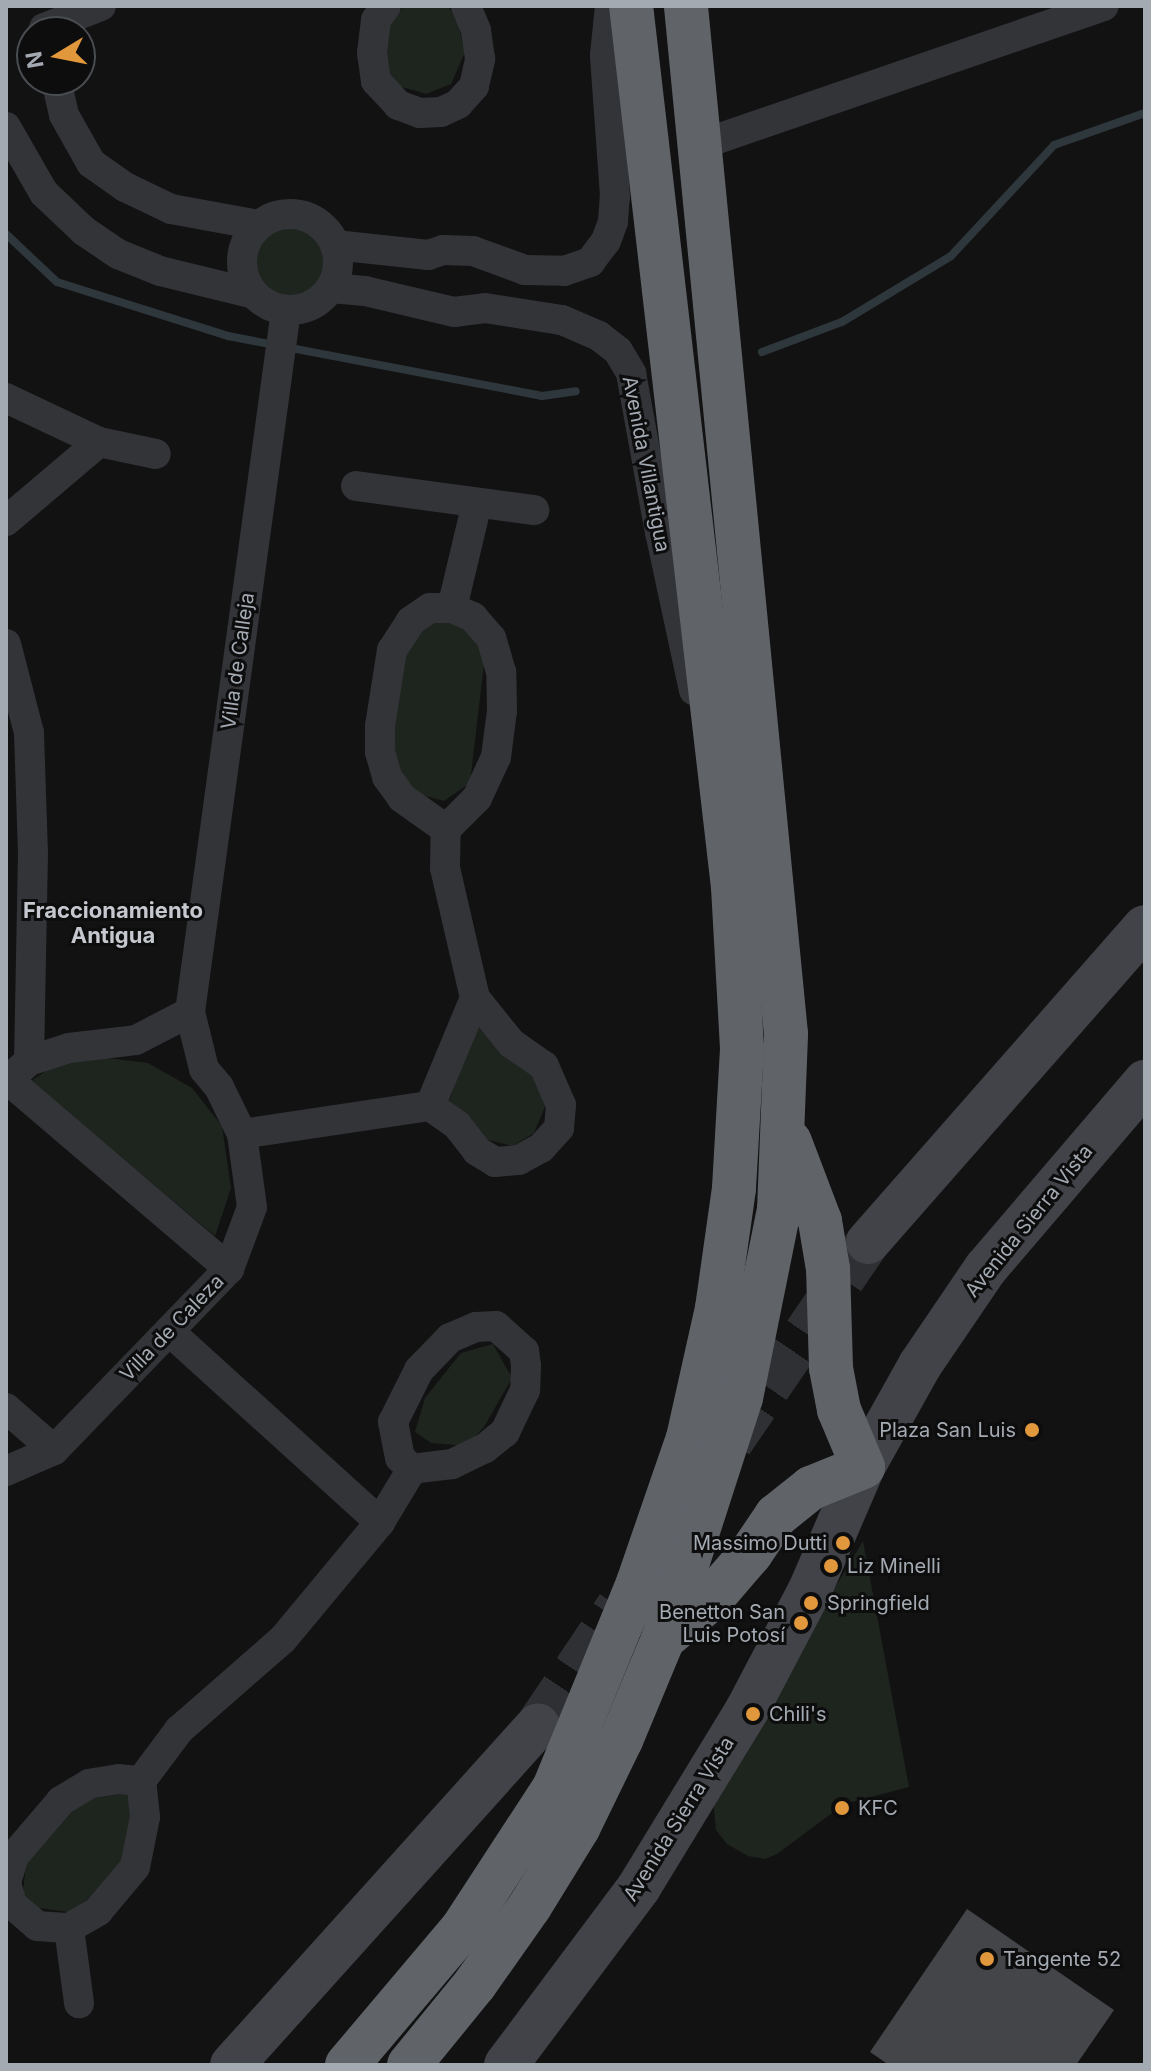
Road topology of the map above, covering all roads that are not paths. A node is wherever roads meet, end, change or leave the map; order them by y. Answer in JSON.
{"nodes":[{"id":1,"x":101,"y":6,"type":"edge"},
{"id":2,"x":386,"y":6,"type":"edge"},
{"id":3,"x":466,"y":6,"type":"edge"},
{"id":4,"x":610,"y":6,"type":"edge"},
{"id":5,"x":631,"y":6,"type":"edge"},
{"id":6,"x":686,"y":6,"type":"edge"},
{"id":7,"x":1104,"y":6,"type":"edge"},
{"id":8,"x":64,"y":16,"type":"edge"},
{"id":9,"x":60,"y":96,"type":"edge"},
{"id":10,"x":6,"y":127,"type":"edge"},
{"id":11,"x":700,"y":145,"type":"junction"},
{"id":12,"x":259,"y":225,"type":"junction"},
{"id":13,"x":335,"y":245,"type":"junction"},
{"id":14,"x":428,"y":255,"type":"junction"},
{"id":15,"x":488,"y":255,"type":"junction"},
{"id":16,"x":331,"y":288,"type":"junction"},
{"id":17,"x":254,"y":294,"type":"junction"},
{"id":18,"x":427,"y":305,"type":"junction"},
{"id":19,"x":485,"y":308,"type":"junction"},
{"id":20,"x":285,"y":319,"type":"junction"},
{"id":21,"x":6,"y":398,"type":"edge"},
{"id":22,"x":99,"y":442,"type":"junction"},
{"id":23,"x":156,"y":454,"type":"dead end"},
{"id":24,"x":356,"y":486,"type":"dead end"},
{"id":25,"x":477,"y":503,"type":"junction"},
{"id":26,"x":534,"y":510,"type":"dead end"},
{"id":27,"x":6,"y":521,"type":"edge"},
{"id":28,"x":452,"y":608,"type":"junction"},
{"id":29,"x":6,"y":644,"type":"edge"},
{"id":30,"x":718,"y":777,"type":"junction"},
{"id":31,"x":446,"y":829,"type":"junction"},
{"id":32,"x":1145,"y":927,"type":"edge"},
{"id":33,"x":475,"y":998,"type":"junction"},
{"id":34,"x":190,"y":1012,"type":"junction"},
{"id":35,"x":14,"y":1074,"type":"edge"},
{"id":36,"x":1145,"y":1082,"type":"edge"},
{"id":37,"x":430,"y":1106,"type":"junction"},
{"id":38,"x":783,"y":1125,"type":"junction"},
{"id":39,"x":242,"y":1134,"type":"junction"},
{"id":40,"x":868,"y":1242,"type":"tunnel mouth"},
{"id":41,"x":229,"y":1269,"type":"junction"},
{"id":42,"x":169,"y":1331,"type":"junction"},
{"id":43,"x":6,"y":1408,"type":"edge"},
{"id":44,"x":54,"y":1450,"type":"junction"},
{"id":45,"x":863,"y":1467,"type":"junction"},
{"id":46,"x":412,"y":1469,"type":"junction"},
{"id":47,"x":6,"y":1471,"type":"edge"},
{"id":48,"x":380,"y":1522,"type":"junction"},
{"id":49,"x":663,"y":1639,"type":"junction"},
{"id":50,"x":538,"y":1725,"type":"tunnel mouth"},
{"id":51,"x":141,"y":1781,"type":"junction"},
{"id":52,"x":69,"y":1928,"type":"junction"},
{"id":53,"x":79,"y":2003,"type":"dead end"},
{"id":54,"x":232,"y":2065,"type":"edge"},
{"id":55,"x":347,"y":2065,"type":"edge"},
{"id":56,"x":409,"y":2065,"type":"edge"},
{"id":57,"x":506,"y":2065,"type":"edge"}],
"edges":[{"from":1,"to":8,"type":"street"},
{"from":2,"to":3,"type":"street"},
{"from":4,"to":15,"type":"street"},
{"from":5,"to":30,"type":"highway"},
{"from":6,"to":11,"type":"highway"},
{"from":7,"to":11,"type":"street"},
{"from":9,"to":12,"type":"street"},
{"from":10,"to":17,"type":"street"},
{"from":11,"to":38,"type":"highway"},
{"from":12,"to":13,"type":"street"},
{"from":12,"to":17,"type":"street"},
{"from":13,"to":14,"type":"street"},
{"from":13,"to":16,"type":"street"},
{"from":14,"to":15,"type":"street"},
{"from":14,"to":18,"type":"street"},
{"from":15,"to":19,"type":"street"},
{"from":16,"to":18,"type":"street","name":"Avenida Villantigua"},
{"from":16,"to":20,"type":"street"},
{"from":17,"to":20,"type":"street"},
{"from":18,"to":19,"type":"street","name":"Avenida Villantigua"},
{"from":19,"to":30,"type":"street","name":"Avenida Villantigua"},
{"from":20,"to":34,"type":"street","name":"Villa de Calleja"},
{"from":21,"to":22,"type":"street"},
{"from":22,"to":23,"type":"street"},
{"from":22,"to":27,"type":"street"},
{"from":24,"to":25,"type":"street"},
{"from":25,"to":26,"type":"street"},
{"from":25,"to":28,"type":"street"},
{"from":28,"to":31,"type":"street"},
{"from":28,"to":31,"type":"street"},
{"from":29,"to":35,"type":"street"},
{"from":30,"to":55,"type":"highway"},
{"from":31,"to":33,"type":"street"},
{"from":32,"to":40,"type":"street"},
{"from":33,"to":37,"type":"street"},
{"from":33,"to":37,"type":"street"},
{"from":34,"to":35,"type":"street"},
{"from":34,"to":39,"type":"street","name":"Villa de Caleza"},
{"from":35,"to":41,"type":"street"},
{"from":36,"to":45,"type":"street","name":"Avenida Sierra Vista"},
{"from":37,"to":39,"type":"street"},
{"from":38,"to":45,"type":"highway"},
{"from":38,"to":49,"type":"highway"},
{"from":39,"to":41,"type":"street","name":"Villa de Caleza"},
{"from":41,"to":42,"type":"street","name":"Villa de Caleza"},
{"from":42,"to":44,"type":"street","name":"Villa de Caleza"},
{"from":42,"to":48,"type":"street"},
{"from":43,"to":44,"type":"street"},
{"from":44,"to":47,"type":"street","name":"Villa de Caleza"},
{"from":45,"to":49,"type":"highway"},
{"from":45,"to":57,"type":"street","name":"Avenida Sierra Vista"},
{"from":46,"to":46,"type":"street"},
{"from":46,"to":48,"type":"street"},
{"from":48,"to":51,"type":"street"},
{"from":49,"to":56,"type":"highway"},
{"from":50,"to":54,"type":"street"},
{"from":51,"to":52,"type":"street"},
{"from":51,"to":52,"type":"street"},
{"from":52,"to":53,"type":"street"}]}
